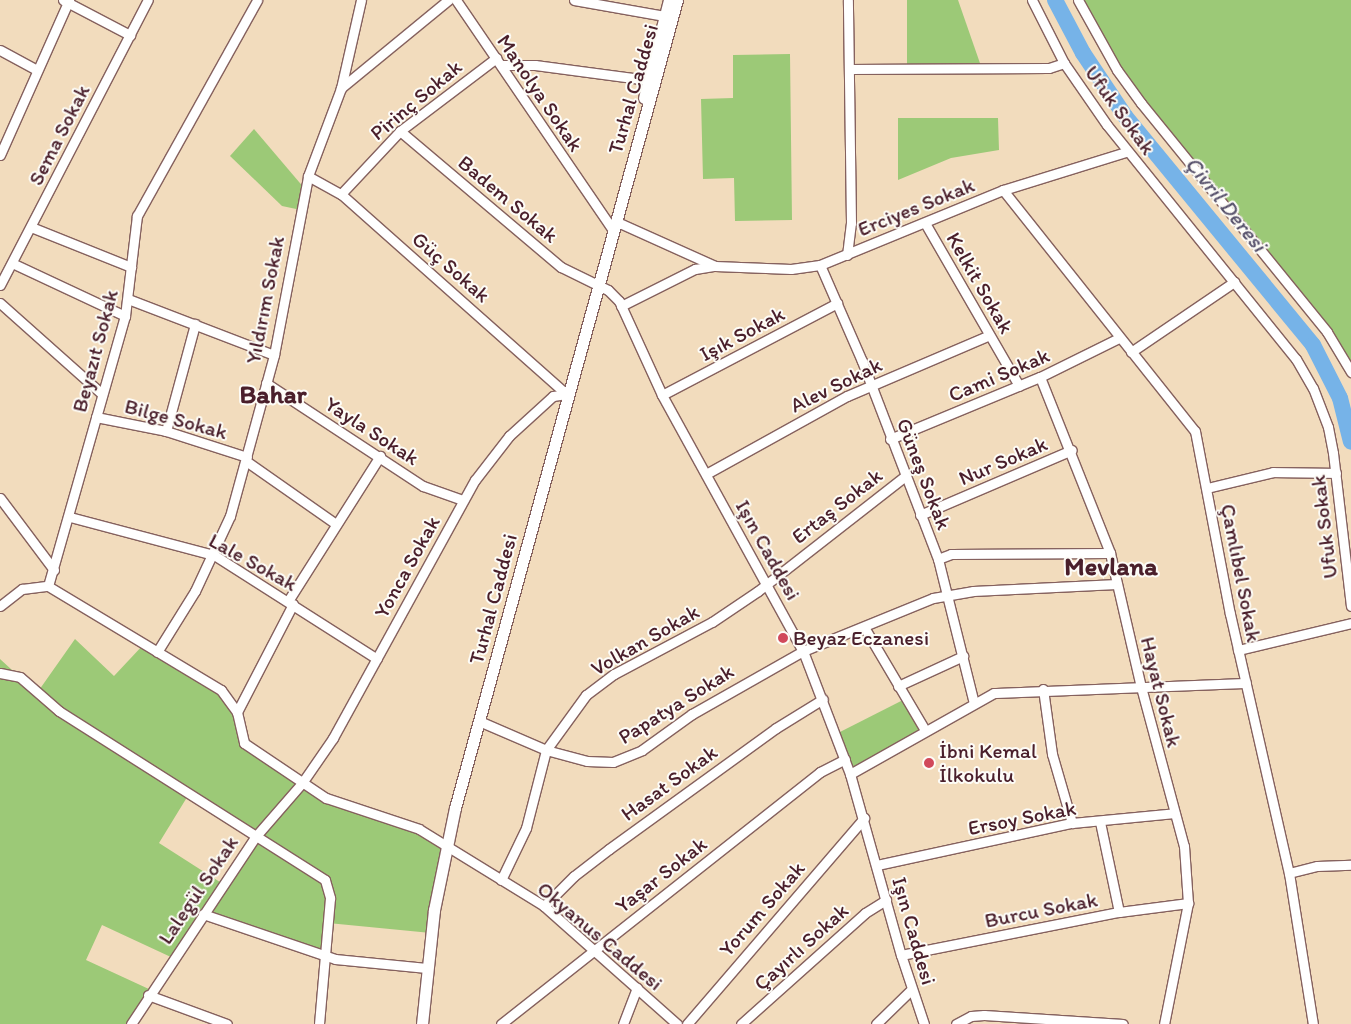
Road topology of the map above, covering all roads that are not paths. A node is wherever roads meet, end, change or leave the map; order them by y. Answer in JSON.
{"nodes":[{"id":1,"x":148,"y":0,"type":"edge"},
{"id":2,"x":257,"y":0,"type":"edge"},
{"id":3,"x":361,"y":0,"type":"edge"},
{"id":4,"x":448,"y":0,"type":"edge"},
{"id":5,"x":456,"y":0,"type":"edge"},
{"id":6,"x":574,"y":0,"type":"edge"},
{"id":7,"x":669,"y":0,"type":"edge"},
{"id":8,"x":677,"y":0,"type":"edge"},
{"id":9,"x":848,"y":0,"type":"edge"},
{"id":10,"x":1032,"y":0,"type":"edge"},
{"id":11,"x":1078,"y":0,"type":"edge"},
{"id":12,"x":67,"y":1,"type":"edge"},
{"id":13,"x":665,"y":16,"type":"junction"},
{"id":14,"x":130,"y":35,"type":"junction"},
{"id":15,"x":0,"y":50,"type":"edge"},
{"id":16,"x":498,"y":62,"type":"junction"},
{"id":17,"x":1064,"y":63,"type":"junction"},
{"id":18,"x":849,"y":69,"type":"junction"},
{"id":19,"x":37,"y":70,"type":"junction"},
{"id":20,"x":648,"y":80,"type":"junction"},
{"id":21,"x":341,"y":88,"type":"junction"},
{"id":22,"x":400,"y":131,"type":"junction"},
{"id":23,"x":1126,"y":152,"type":"junction"},
{"id":24,"x":0,"y":155,"type":"edge"},
{"id":25,"x":308,"y":176,"type":"junction"},
{"id":26,"x":624,"y":189,"type":"junction"},
{"id":27,"x":1003,"y":190,"type":"junction"},
{"id":28,"x":341,"y":194,"type":"junction"},
{"id":29,"x":925,"y":223,"type":"junction"},
{"id":30,"x":614,"y":226,"type":"junction"},
{"id":31,"x":31,"y":227,"type":"junction"},
{"id":32,"x":847,"y":255,"type":"junction"},
{"id":33,"x":12,"y":263,"type":"junction"},
{"id":34,"x":820,"y":265,"type":"junction"},
{"id":35,"x":715,"y":266,"type":"junction"},
{"id":36,"x":131,"y":267,"type":"junction"},
{"id":37,"x":1234,"y":282,"type":"junction"},
{"id":38,"x":0,"y":285,"type":"edge"},
{"id":39,"x":598,"y":286,"type":"junction"},
{"id":40,"x":128,"y":299,"type":"junction"},
{"id":41,"x":0,"y":303,"type":"edge"},
{"id":42,"x":837,"y":303,"type":"junction"},
{"id":43,"x":621,"y":306,"type":"junction"},
{"id":44,"x":125,"y":316,"type":"junction"},
{"id":45,"x":195,"y":324,"type":"junction"},
{"id":46,"x":988,"y":336,"type":"junction"},
{"id":47,"x":1119,"y":338,"type":"junction"},
{"id":48,"x":1131,"y":352,"type":"junction"},
{"id":49,"x":274,"y":355,"type":"junction"},
{"id":50,"x":1351,"y":372,"type":"edge"},
{"id":51,"x":1040,"y":377,"type":"junction"},
{"id":52,"x":266,"y":383,"type":"junction"},
{"id":53,"x":871,"y":385,"type":"junction"},
{"id":54,"x":1019,"y":386,"type":"junction"},
{"id":55,"x":102,"y":393,"type":"junction"},
{"id":56,"x":566,"y":393,"type":"junction"},
{"id":57,"x":662,"y":395,"type":"junction"},
{"id":58,"x":96,"y":417,"type":"junction"},
{"id":59,"x":166,"y":432,"type":"junction"},
{"id":60,"x":890,"y":439,"type":"junction"},
{"id":61,"x":1072,"y":450,"type":"junction"},
{"id":62,"x":380,"y":456,"type":"junction"},
{"id":63,"x":246,"y":459,"type":"junction"},
{"id":64,"x":1336,"y":473,"type":"junction"},
{"id":65,"x":706,"y":474,"type":"junction"},
{"id":66,"x":904,"y":476,"type":"junction"},
{"id":67,"x":1207,"y":488,"type":"junction"},
{"id":68,"x":0,"y":498,"type":"edge"},
{"id":69,"x":463,"y":500,"type":"junction"},
{"id":70,"x":920,"y":515,"type":"junction"},
{"id":71,"x":70,"y":518,"type":"junction"},
{"id":72,"x":336,"y":524,"type":"junction"},
{"id":73,"x":1110,"y":553,"type":"junction"},
{"id":74,"x":214,"y":555,"type":"junction"},
{"id":75,"x":938,"y":559,"type":"junction"},
{"id":76,"x":54,"y":570,"type":"junction"},
{"id":77,"x":767,"y":582,"type":"junction"},
{"id":78,"x":1116,"y":584,"type":"junction"},
{"id":79,"x":48,"y":586,"type":"junction"},
{"id":80,"x":948,"y":594,"type":"junction"},
{"id":81,"x":291,"y":602,"type":"junction"},
{"id":82,"x":0,"y":606,"type":"edge"},
{"id":83,"x":1351,"y":606,"type":"edge"},
{"id":84,"x":1351,"y":623,"type":"edge"},
{"id":85,"x":864,"y":627,"type":"junction"},
{"id":86,"x":1238,"y":650,"type":"junction"},
{"id":87,"x":803,"y":651,"type":"junction"},
{"id":88,"x":157,"y":652,"type":"junction"},
{"id":89,"x":963,"y":656,"type":"junction"},
{"id":90,"x":377,"y":659,"type":"junction"},
{"id":91,"x":0,"y":673,"type":"edge"},
{"id":92,"x":1246,"y":684,"type":"junction"},
{"id":93,"x":898,"y":686,"type":"junction"},
{"id":94,"x":1141,"y":687,"type":"junction"},
{"id":95,"x":1044,"y":689,"type":"junction"},
{"id":96,"x":823,"y":699,"type":"junction"},
{"id":97,"x":974,"y":703,"type":"junction"},
{"id":98,"x":237,"y":712,"type":"junction"},
{"id":99,"x":479,"y":721,"type":"junction"},
{"id":100,"x":925,"y":730,"type":"junction"},
{"id":101,"x":546,"y":750,"type":"junction"},
{"id":102,"x":845,"y":759,"type":"junction"},
{"id":103,"x":850,"y":774,"type":"junction"},
{"id":104,"x":302,"y":783,"type":"junction"},
{"id":105,"x":1175,"y":813,"type":"junction"},
{"id":106,"x":864,"y":818,"type":"junction"},
{"id":107,"x":1100,"y":822,"type":"junction"},
{"id":108,"x":1072,"y":823,"type":"junction"},
{"id":109,"x":256,"y":836,"type":"junction"},
{"id":110,"x":446,"y":848,"type":"junction"},
{"id":111,"x":877,"y":865,"type":"junction"},
{"id":112,"x":1351,"y":865,"type":"edge"},
{"id":113,"x":1289,"y":873,"type":"junction"},
{"id":114,"x":501,"y":880,"type":"junction"},
{"id":115,"x":886,"y":900,"type":"junction"},
{"id":116,"x":1188,"y":903,"type":"junction"},
{"id":117,"x":544,"y":906,"type":"junction"},
{"id":118,"x":1119,"y":912,"type":"junction"},
{"id":119,"x":203,"y":914,"type":"junction"},
{"id":120,"x":595,"y":949,"type":"junction"},
{"id":121,"x":901,"y":955,"type":"junction"},
{"id":122,"x":325,"y":956,"type":"junction"},
{"id":123,"x":427,"y":968,"type":"junction"},
{"id":124,"x":637,"y":988,"type":"junction"},
{"id":125,"x":911,"y":990,"type":"junction"},
{"id":126,"x":148,"y":995,"type":"junction"},
{"id":127,"x":672,"y":1022,"type":"edge"},
{"id":128,"x":921,"y":1022,"type":"edge"},
{"id":129,"x":131,"y":1024,"type":"edge"},
{"id":130,"x":225,"y":1024,"type":"edge"},
{"id":131,"x":319,"y":1024,"type":"edge"},
{"id":132,"x":422,"y":1024,"type":"edge"},
{"id":133,"x":501,"y":1024,"type":"edge"},
{"id":134,"x":623,"y":1024,"type":"edge"},
{"id":135,"x":687,"y":1024,"type":"edge"},
{"id":136,"x":741,"y":1024,"type":"edge"},
{"id":137,"x":876,"y":1024,"type":"edge"},
{"id":138,"x":956,"y":1024,"type":"edge"},
{"id":139,"x":1123,"y":1024,"type":"edge"},
{"id":140,"x":1164,"y":1024,"type":"edge"},
{"id":141,"x":1313,"y":1024,"type":"edge"}],
"edges":[{"from":1,"to":14,"type":"street","name":"Sema Sokak"},
{"from":2,"to":36,"type":"street","name":"Beyazıt Sokak"},
{"from":3,"to":21,"type":"street","name":"Yıldırım Sokak"},
{"from":4,"to":21,"type":"street"},
{"from":5,"to":16,"type":"street","name":"Manolya Sokak"},
{"from":6,"to":13,"type":"street"},
{"from":7,"to":13,"type":"street","name":"Turhal Caddesi"},
{"from":8,"to":26,"type":"street","name":"Turhal Caddesi"},
{"from":9,"to":18,"type":"street"},
{"from":10,"to":17,"type":"street","name":"Ufuk Sokak"},
{"from":11,"to":50,"type":"street"},
{"from":12,"to":14,"type":"street"},
{"from":12,"to":19,"type":"street"},
{"from":13,"to":20,"type":"street","name":"Turhal Caddesi"},
{"from":14,"to":31,"type":"street","name":"Sema Sokak"},
{"from":15,"to":19,"type":"street"},
{"from":16,"to":20,"type":"street"},
{"from":16,"to":22,"type":"street","name":"Pirinç Sokak"},
{"from":16,"to":30,"type":"street","name":"Manolya Sokak"},
{"from":17,"to":18,"type":"street"},
{"from":17,"to":23,"type":"street","name":"Ufuk Sokak"},
{"from":18,"to":32,"type":"street"},
{"from":19,"to":24,"type":"street"},
{"from":20,"to":26,"type":"street","name":"Turhal Caddesi"},
{"from":21,"to":25,"type":"street","name":"Yıldırım Sokak"},
{"from":22,"to":28,"type":"street","name":"Pirinç Sokak"},
{"from":22,"to":39,"type":"street","name":"Badem Sokak"},
{"from":23,"to":27,"type":"street","name":"Erciyes Sokak"},
{"from":23,"to":37,"type":"street","name":"Ufuk Sokak"},
{"from":25,"to":28,"type":"street","name":"Güç Sokak"},
{"from":25,"to":49,"type":"street","name":"Yıldırım Sokak"},
{"from":26,"to":30,"type":"street","name":"Turhal Caddesi"},
{"from":27,"to":29,"type":"street","name":"Erciyes Sokak"},
{"from":27,"to":47,"type":"street","name":"Çamlıbel Sokak"},
{"from":28,"to":56,"type":"street","name":"Güç Sokak"},
{"from":29,"to":32,"type":"street","name":"Erciyes Sokak"},
{"from":29,"to":46,"type":"street","name":"Kelkit Sokak"},
{"from":30,"to":35,"type":"street","name":"Erciyes Sokak"},
{"from":30,"to":39,"type":"street","name":"Turhal Caddesi"},
{"from":31,"to":33,"type":"street","name":"Sema Sokak"},
{"from":31,"to":36,"type":"street"},
{"from":32,"to":34,"type":"street","name":"Erciyes Sokak"},
{"from":33,"to":38,"type":"street","name":"Sema Sokak"},
{"from":33,"to":44,"type":"street"},
{"from":34,"to":35,"type":"street","name":"Erciyes Sokak"},
{"from":34,"to":42,"type":"street","name":"Güneş Sokak"},
{"from":35,"to":43,"type":"street","name":"Erciyes Sokak"},
{"from":36,"to":40,"type":"street","name":"Beyazıt Sokak"},
{"from":37,"to":48,"type":"street"},
{"from":37,"to":64,"type":"street","name":"Ufuk Sokak"},
{"from":39,"to":43,"type":"street","name":"Işın Caddesi"},
{"from":39,"to":56,"type":"street","name":"Turhal Caddesi"},
{"from":40,"to":44,"type":"street","name":"Beyazıt Sokak"},
{"from":40,"to":45,"type":"street"},
{"from":41,"to":55,"type":"street"},
{"from":42,"to":53,"type":"street","name":"Güneş Sokak"},
{"from":42,"to":57,"type":"street","name":"Işık Sokak"},
{"from":43,"to":57,"type":"street","name":"Işın Caddesi"},
{"from":44,"to":55,"type":"street","name":"Beyazıt Sokak"},
{"from":45,"to":49,"type":"street"},
{"from":45,"to":59,"type":"street"},
{"from":46,"to":53,"type":"street","name":"Alev Sokak"},
{"from":46,"to":54,"type":"street","name":"Kelkit Sokak"},
{"from":47,"to":48,"type":"street","name":"Çamlıbel Sokak"},
{"from":47,"to":51,"type":"street","name":"Cami Sokak"},
{"from":48,"to":67,"type":"street","name":"Çamlıbel Sokak"},
{"from":49,"to":52,"type":"street","name":"Yıldırım Sokak"},
{"from":51,"to":54,"type":"street","name":"Cami Sokak"},
{"from":51,"to":61,"type":"street","name":"Hayat Sokak"},
{"from":52,"to":62,"type":"street","name":"Yayla Sokak"},
{"from":52,"to":63,"type":"street","name":"Yıldırım Sokak"},
{"from":53,"to":60,"type":"street","name":"Güneş Sokak"},
{"from":53,"to":65,"type":"street","name":"Alev Sokak"},
{"from":54,"to":60,"type":"street","name":"Cami Sokak"},
{"from":55,"to":58,"type":"street","name":"Beyazıt Sokak"},
{"from":56,"to":69,"type":"street","name":"Yonca Sokak"},
{"from":56,"to":99,"type":"street","name":"Turhal Caddesi"},
{"from":57,"to":65,"type":"street","name":"Işın Caddesi"},
{"from":58,"to":59,"type":"street","name":"Bilge Sokak"},
{"from":58,"to":71,"type":"street","name":"Beyazıt Sokak"},
{"from":59,"to":63,"type":"street","name":"Bilge Sokak"},
{"from":60,"to":66,"type":"street","name":"Güneş Sokak"},
{"from":61,"to":70,"type":"street","name":"Nur Sokak"},
{"from":61,"to":73,"type":"street","name":"Hayat Sokak"},
{"from":62,"to":69,"type":"street","name":"Yayla Sokak"},
{"from":62,"to":72,"type":"street"},
{"from":63,"to":72,"type":"street","name":"Bilge Sokak"},
{"from":63,"to":74,"type":"street","name":"Yıldırım Sokak"},
{"from":64,"to":67,"type":"street"},
{"from":64,"to":83,"type":"street","name":"Ufuk Sokak"},
{"from":65,"to":77,"type":"street","name":"Işın Caddesi"},
{"from":66,"to":70,"type":"street","name":"Güneş Sokak"},
{"from":66,"to":77,"type":"street","name":"Ertaş Sokak"},
{"from":67,"to":86,"type":"street","name":"Çamlıbel Sokak"},
{"from":68,"to":76,"type":"street"},
{"from":69,"to":90,"type":"street","name":"Yonca Sokak"},
{"from":70,"to":75,"type":"street","name":"Güneş Sokak"},
{"from":71,"to":74,"type":"street","name":"Lale Sokak"},
{"from":71,"to":76,"type":"street","name":"Beyazıt Sokak"},
{"from":72,"to":81,"type":"street"},
{"from":73,"to":75,"type":"street"},
{"from":73,"to":78,"type":"street","name":"Hayat Sokak"},
{"from":74,"to":81,"type":"street","name":"Lale Sokak"},
{"from":74,"to":88,"type":"street","name":"Yıldırım Sokak"},
{"from":75,"to":80,"type":"street","name":"Güneş Sokak"},
{"from":76,"to":79,"type":"street","name":"Beyazıt Sokak"},
{"from":77,"to":87,"type":"street","name":"Işın Caddesi"},
{"from":77,"to":101,"type":"street","name":"Volkan Sokak"},
{"from":78,"to":80,"type":"street","name":"Papatya Sokak"},
{"from":78,"to":94,"type":"street","name":"Hayat Sokak"},
{"from":79,"to":82,"type":"street"},
{"from":79,"to":88,"type":"street"},
{"from":80,"to":85,"type":"street","name":"Papatya Sokak"},
{"from":80,"to":89,"type":"street","name":"Güneş Sokak"},
{"from":81,"to":90,"type":"street","name":"Lale Sokak"},
{"from":81,"to":98,"type":"street"},
{"from":84,"to":86,"type":"street"},
{"from":85,"to":87,"type":"street","name":"Papatya Sokak"},
{"from":85,"to":93,"type":"street"},
{"from":86,"to":92,"type":"street","name":"Çamlıbel Sokak"},
{"from":87,"to":96,"type":"street","name":"Işın Caddesi"},
{"from":87,"to":101,"type":"street","name":"Papatya Sokak"},
{"from":88,"to":98,"type":"street"},
{"from":89,"to":93,"type":"street"},
{"from":89,"to":97,"type":"street","name":"Güneş Sokak"},
{"from":90,"to":104,"type":"street","name":"Yonca Sokak"},
{"from":91,"to":109,"type":"street"},
{"from":92,"to":94,"type":"street"},
{"from":92,"to":113,"type":"street","name":"Çamlıbel Sokak"},
{"from":93,"to":100,"type":"street"},
{"from":94,"to":95,"type":"street"},
{"from":94,"to":105,"type":"street","name":"Hayat Sokak"},
{"from":95,"to":97,"type":"street"},
{"from":95,"to":108,"type":"street"},
{"from":96,"to":102,"type":"street","name":"Işın Caddesi"},
{"from":96,"to":117,"type":"street","name":"Hasat Sokak"},
{"from":97,"to":100,"type":"street"},
{"from":98,"to":104,"type":"street","name":"Okyanus Caddesi"},
{"from":99,"to":101,"type":"street","name":"Papatya Sokak"},
{"from":99,"to":110,"type":"street","name":"Turhal Caddesi"},
{"from":100,"to":103,"type":"street"},
{"from":101,"to":114,"type":"street","name":"Volkan Sokak"},
{"from":102,"to":103,"type":"street","name":"Işın Caddesi"},
{"from":102,"to":120,"type":"street","name":"Yaşar Sokak"},
{"from":103,"to":106,"type":"street","name":"Işın Caddesi"},
{"from":104,"to":109,"type":"street","name":"Lalegül Sokak"},
{"from":104,"to":110,"type":"street","name":"Okyanus Caddesi"},
{"from":105,"to":107,"type":"street","name":"Ersoy Sokak"},
{"from":105,"to":116,"type":"street","name":"Hayat Sokak"},
{"from":106,"to":111,"type":"street","name":"Işın Caddesi"},
{"from":106,"to":135,"type":"street","name":"Yorum Sokak"},
{"from":107,"to":108,"type":"street","name":"Ersoy Sokak"},
{"from":107,"to":118,"type":"street"},
{"from":108,"to":111,"type":"street","name":"Ersoy Sokak"},
{"from":109,"to":119,"type":"street","name":"Lalegül Sokak"},
{"from":109,"to":122,"type":"street"},
{"from":110,"to":114,"type":"street","name":"Okyanus Caddesi"},
{"from":110,"to":123,"type":"street","name":"Turhal Caddesi"},
{"from":111,"to":115,"type":"street","name":"Işın Caddesi"},
{"from":112,"to":113,"type":"street"},
{"from":113,"to":141,"type":"street","name":"Çamlıbel Sokak"},
{"from":114,"to":117,"type":"street","name":"Okyanus Caddesi"},
{"from":115,"to":121,"type":"street","name":"Işın Caddesi"},
{"from":115,"to":136,"type":"street","name":"Çayırlı Sokak"},
{"from":116,"to":118,"type":"street","name":"Burcu Sokak"},
{"from":116,"to":140,"type":"street","name":"Hayat Sokak"},
{"from":117,"to":120,"type":"street","name":"Okyanus Caddesi"},
{"from":118,"to":121,"type":"street","name":"Burcu Sokak"},
{"from":119,"to":122,"type":"street"},
{"from":119,"to":126,"type":"street","name":"Lalegül Sokak"},
{"from":120,"to":124,"type":"street","name":"Okyanus Caddesi"},
{"from":120,"to":133,"type":"street","name":"Yaşar Sokak"},
{"from":121,"to":125,"type":"street","name":"Işın Caddesi"},
{"from":122,"to":123,"type":"street"},
{"from":122,"to":131,"type":"street"},
{"from":123,"to":132,"type":"street","name":"Turhal Caddesi"},
{"from":124,"to":127,"type":"street","name":"Okyanus Caddesi"},
{"from":124,"to":134,"type":"street"},
{"from":125,"to":128,"type":"street","name":"Işın Caddesi"},
{"from":125,"to":137,"type":"street"},
{"from":126,"to":129,"type":"street","name":"Lalegül Sokak"},
{"from":126,"to":130,"type":"street"},
{"from":138,"to":139,"type":"street"}]}
